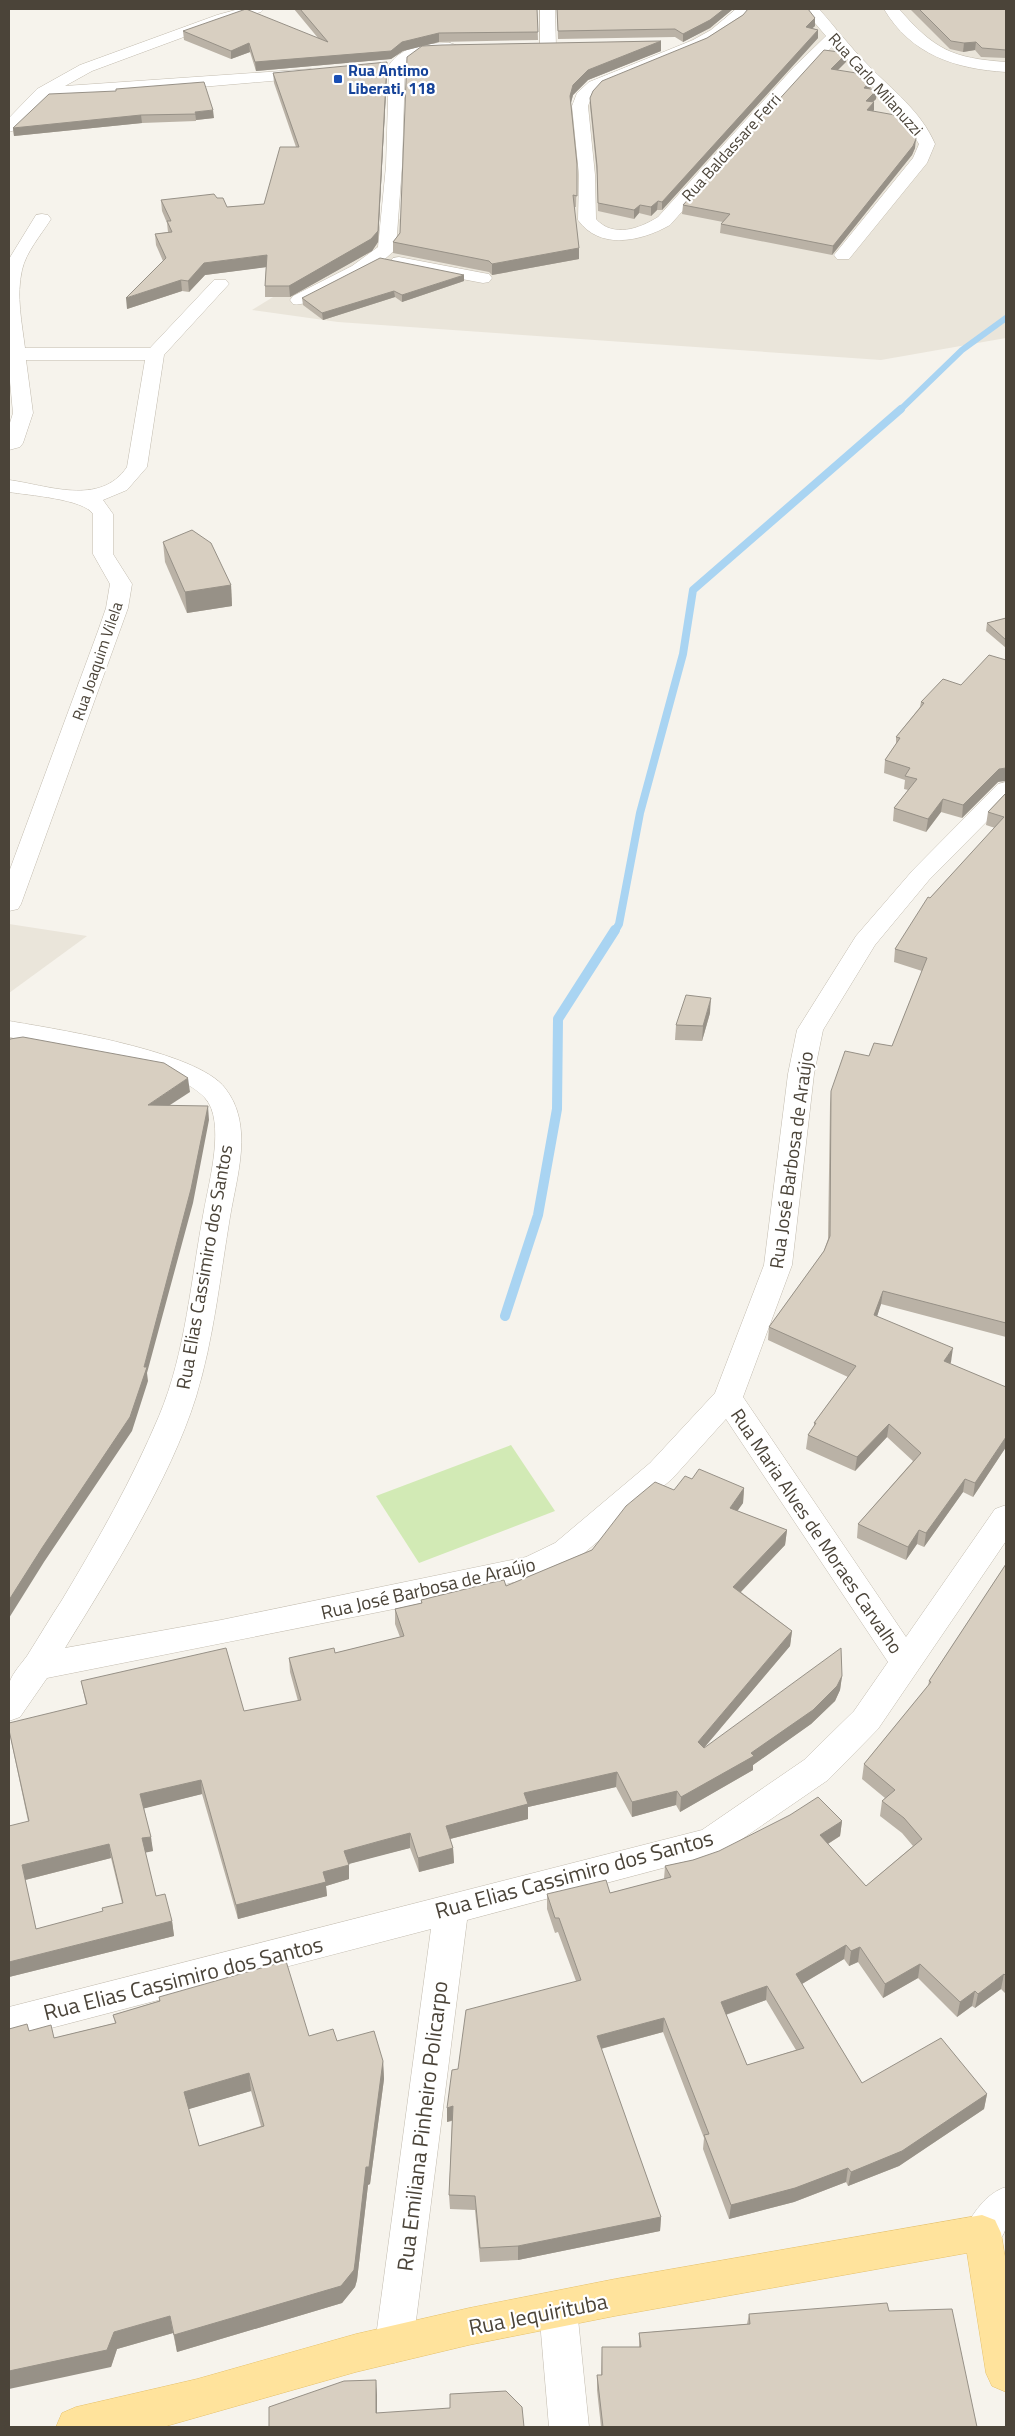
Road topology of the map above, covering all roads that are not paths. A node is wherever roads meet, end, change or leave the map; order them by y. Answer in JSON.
{"nodes":[{"id":1,"x":256,"y":9,"type":"edge"},
{"id":2,"x":547,"y":9,"type":"edge"},
{"id":3,"x":745,"y":9,"type":"edge"},
{"id":4,"x":811,"y":9,"type":"edge"},
{"id":5,"x":891,"y":9,"type":"edge"},
{"id":6,"x":833,"y":37,"type":"junction"},
{"id":7,"x":699,"y":43,"type":"junction"},
{"id":8,"x":653,"y":45,"type":"edge"},
{"id":9,"x":464,"y":47,"type":"edge"},
{"id":10,"x":528,"y":47,"type":"edge"},
{"id":11,"x":548,"y":47,"type":"junction"},
{"id":12,"x":567,"y":47,"type":"edge"},
{"id":13,"x":397,"y":65,"type":"junction"},
{"id":14,"x":377,"y":67,"type":"edge"},
{"id":15,"x":1006,"y":67,"type":"edge"},
{"id":16,"x":328,"y":72,"type":"edge"},
{"id":17,"x":43,"y":92,"type":"junction"},
{"id":18,"x":9,"y":127,"type":"edge"},
{"id":19,"x":42,"y":219,"type":"dead end"},
{"id":20,"x":379,"y":256,"type":"junction"},
{"id":21,"x":843,"y":256,"type":"dead end"},
{"id":22,"x":483,"y":278,"type":"dead end"},
{"id":23,"x":220,"y":284,"type":"dead end"},
{"id":24,"x":299,"y":300,"type":"dead end"},
{"id":25,"x":16,"y":354,"type":"junction"},
{"id":26,"x":155,"y":354,"type":"junction"},
{"id":27,"x":9,"y":444,"type":"edge"},
{"id":28,"x":9,"y":486,"type":"edge"},
{"id":29,"x":82,"y":498,"type":"junction"},
{"id":30,"x":1006,"y":789,"type":"edge"},
{"id":31,"x":9,"y":904,"type":"edge"},
{"id":32,"x":9,"y":1029,"type":"edge"},
{"id":33,"x":728,"y":1398,"type":"junction"},
{"id":34,"x":1006,"y":1517,"type":"edge"},
{"id":35,"x":906,"y":1663,"type":"junction"},
{"id":36,"x":38,"y":1667,"type":"junction"},
{"id":37,"x":9,"y":1708,"type":"edge"},
{"id":38,"x":450,"y":1909,"type":"junction"},
{"id":39,"x":9,"y":2023,"type":"edge"},
{"id":40,"x":1006,"y":2204,"type":"edge"},
{"id":41,"x":994,"y":2233,"type":"edge"},
{"id":42,"x":558,"y":2309,"type":"junction"},
{"id":43,"x":394,"y":2344,"type":"junction"},
{"id":44,"x":1006,"y":2373,"type":"edge"},
{"id":45,"x":123,"y":2423,"type":"edge"},
{"id":46,"x":76,"y":2427,"type":"edge"},
{"id":47,"x":569,"y":2427,"type":"edge"}],
"edges":[{"from":1,"to":17,"type":"street"},
{"from":2,"to":11,"type":"street"},
{"from":3,"to":7,"type":"street"},
{"from":4,"to":6,"type":"street","name":"Rua Carlo Milanuzzi"},
{"from":5,"to":15,"type":"street"},
{"from":6,"to":7,"type":"street","name":"Rua Baldassare Ferri"},
{"from":6,"to":21,"type":"street","name":"Rua Carlo Milanuzzi"},
{"from":7,"to":8,"type":"street"},
{"from":9,"to":13,"type":"street"},
{"from":10,"to":11,"type":"street"},
{"from":11,"to":12,"type":"street"},
{"from":13,"to":14,"type":"street"},
{"from":13,"to":20,"type":"street"},
{"from":16,"to":17,"type":"street"},
{"from":17,"to":18,"type":"street"},
{"from":19,"to":25,"type":"street"},
{"from":20,"to":22,"type":"street"},
{"from":20,"to":24,"type":"street"},
{"from":23,"to":26,"type":"street"},
{"from":25,"to":26,"type":"street"},
{"from":25,"to":27,"type":"street"},
{"from":26,"to":29,"type":"street"},
{"from":28,"to":29,"type":"street","name":"Rua Joaquim Vilela"},
{"from":29,"to":31,"type":"street","name":"Rua Joaquim Vilela"},
{"from":30,"to":33,"type":"street","name":"Rua José Barbosa de Araújo"},
{"from":32,"to":36,"type":"street","name":"Rua Elias Cassimiro dos Santos"},
{"from":33,"to":35,"type":"street","name":"Rua Maria Alves de Moraes Carvalho"},
{"from":33,"to":36,"type":"street","name":"Rua José Barbosa de Araújo"},
{"from":34,"to":35,"type":"street","name":"Rua Elias Cassimiro dos Santos"},
{"from":35,"to":38,"type":"street","name":"Rua Elias Cassimiro dos Santos"},
{"from":36,"to":37,"type":"street","name":"Rua Elias Cassimiro dos Santos"},
{"from":38,"to":39,"type":"street","name":"Rua Elias Cassimiro dos Santos"},
{"from":38,"to":43,"type":"street","name":"Rua Emiliana Pinheiro Policarpo"},
{"from":40,"to":41,"type":"street"},
{"from":41,"to":42,"type":"main road","name":"Rua Jequirituba"},
{"from":41,"to":44,"type":"main road"},
{"from":42,"to":43,"type":"main road","name":"Rua Jequirituba"},
{"from":42,"to":47,"type":"street"},
{"from":43,"to":45,"type":"main road","name":"Rua Jequirituba"},
{"from":45,"to":46,"type":"main road","name":"Rua Jequirituba"}]}
